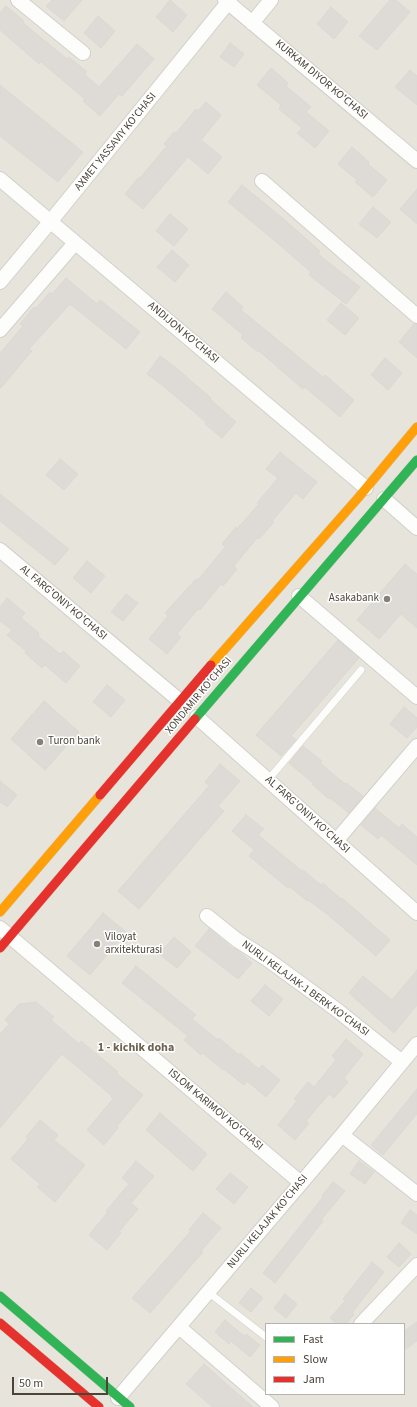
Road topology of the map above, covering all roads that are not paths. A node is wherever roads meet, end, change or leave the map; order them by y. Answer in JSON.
{"nodes":[{"id":1,"x":18,"y":0,"type":"edge"},
{"id":2,"x":271,"y":0,"type":"edge"},
{"id":3,"x":228,"y":1,"type":"edge"},
{"id":4,"x":252,"y":23,"type":"junction"},
{"id":5,"x":83,"y":53,"type":"dead end"},
{"id":6,"x":417,"y":161,"type":"edge"},
{"id":7,"x":0,"y":179,"type":"edge"},
{"id":8,"x":262,"y":181,"type":"dead end"},
{"id":9,"x":50,"y":222,"type":"junction"},
{"id":10,"x":75,"y":243,"type":"junction"},
{"id":11,"x":0,"y":282,"type":"edge"},
{"id":12,"x":417,"y":316,"type":"edge"},
{"id":13,"x":0,"y":330,"type":"edge"},
{"id":14,"x":417,"y":427,"type":"edge"},
{"id":15,"x":417,"y":460,"type":"edge"},
{"id":16,"x":366,"y":488,"type":"junction"},
{"id":17,"x":384,"y":499,"type":"junction"},
{"id":18,"x":417,"y":528,"type":"edge"},
{"id":19,"x":0,"y":550,"type":"edge"},
{"id":20,"x":299,"y":596,"type":"junction"},
{"id":21,"x":361,"y":670,"type":"dead end"},
{"id":22,"x":417,"y":697,"type":"edge"},
{"id":23,"x":180,"y":701,"type":"junction"},
{"id":24,"x":196,"y":717,"type":"junction"},
{"id":25,"x":417,"y":746,"type":"edge"},
{"id":26,"x":268,"y":780,"type":"junction"},
{"id":27,"x":336,"y":841,"type":"junction"},
{"id":28,"x":0,"y":912,"type":"edge"},
{"id":29,"x":417,"y":913,"type":"edge"},
{"id":30,"x":208,"y":916,"type":"dead end"},
{"id":31,"x":5,"y":932,"type":"edge"},
{"id":32,"x":0,"y":948,"type":"edge"},
{"id":33,"x":416,"y":1049,"type":"edge"},
{"id":34,"x":402,"y":1062,"type":"junction"},
{"id":35,"x":342,"y":1135,"type":"junction"},
{"id":36,"x":301,"y":1183,"type":"junction"},
{"id":37,"x":417,"y":1194,"type":"edge"},
{"id":38,"x":417,"y":1265,"type":"edge"},
{"id":39,"x":208,"y":1292,"type":"junction"},
{"id":40,"x":0,"y":1296,"type":"edge"},
{"id":41,"x":0,"y":1323,"type":"edge"},
{"id":42,"x":362,"y":1323,"type":"edge"},
{"id":43,"x":179,"y":1327,"type":"junction"},
{"id":44,"x":265,"y":1336,"type":"edge"},
{"id":45,"x":118,"y":1398,"type":"junction"},
{"id":46,"x":99,"y":1407,"type":"edge"},
{"id":47,"x":130,"y":1407,"type":"edge"},
{"id":48,"x":272,"y":1407,"type":"edge"}],
"edges":[{"from":1,"to":5,"type":"street"},
{"from":2,"to":4,"type":"street"},
{"from":3,"to":4,"type":"street","name":"KURKAM DIYOR KO'CHASI"},
{"from":3,"to":9,"type":"street","name":"AXMET YASSAVIY KO'CHASI"},
{"from":4,"to":6,"type":"street","name":"KURKAM DIYOR KO'CHASI"},
{"from":7,"to":9,"type":"street","name":"ANDIJON KO'CHASI"},
{"from":8,"to":12,"type":"street"},
{"from":9,"to":10,"type":"street","name":"ANDIJON KO'CHASI"},
{"from":9,"to":11,"type":"street","name":"AXMET YASSAVIY KO'CHASI"},
{"from":10,"to":13,"type":"street"},
{"from":10,"to":16,"type":"street","name":"ANDIJON KO'CHASI"},
{"from":14,"to":16,"type":"main road","name":"XONDAMIR KO'CHASI"},
{"from":15,"to":17,"type":"main road","name":"XONDAMIR KO'CHASI"},
{"from":16,"to":23,"type":"main road","name":"XONDAMIR KO'CHASI"},
{"from":17,"to":18,"type":"street"},
{"from":17,"to":20,"type":"main road","name":"XONDAMIR KO'CHASI"},
{"from":19,"to":23,"type":"street","name":"AL FARG'ONIY KO'CHASI"},
{"from":20,"to":22,"type":"street"},
{"from":20,"to":24,"type":"main road","name":"XONDAMIR KO'CHASI"},
{"from":21,"to":26,"type":"lane"},
{"from":23,"to":28,"type":"main road","name":"XONDAMIR KO'CHASI"},
{"from":24,"to":26,"type":"street","name":"AL FARG'ONIY KO'CHASI"},
{"from":24,"to":31,"type":"main road","name":"XONDAMIR KO'CHASI"},
{"from":25,"to":27,"type":"street"},
{"from":26,"to":27,"type":"street","name":"AL FARG'ONIY KO'CHASI"},
{"from":27,"to":29,"type":"street","name":"AL FARG'ONIY KO'CHASI"},
{"from":30,"to":34,"type":"street","name":"NURLI KELAJAK-1 BERK KO'CHASI"},
{"from":31,"to":32,"type":"main road","name":"XONDAMIR KO'CHASI"},
{"from":31,"to":36,"type":"street","name":"ISLOM KARIMOV KO'CHASI"},
{"from":33,"to":34,"type":"street","name":"NURLI KELAJAK KO'CHASI"},
{"from":34,"to":35,"type":"street","name":"NURLI KELAJAK KO'CHASI"},
{"from":35,"to":36,"type":"street","name":"NURLI KELAJAK KO'CHASI"},
{"from":35,"to":37,"type":"street"},
{"from":36,"to":39,"type":"street","name":"NURLI KELAJAK KO'CHASI"},
{"from":38,"to":42,"type":"street"},
{"from":39,"to":43,"type":"street","name":"NURLI KELAJAK KO'CHASI"},
{"from":39,"to":44,"type":"lane"},
{"from":40,"to":45,"type":"main road"},
{"from":41,"to":46,"type":"main road"},
{"from":43,"to":45,"type":"street","name":"NURLI KELAJAK KO'CHASI"},
{"from":43,"to":48,"type":"street"},
{"from":45,"to":47,"type":"main road"}]}
